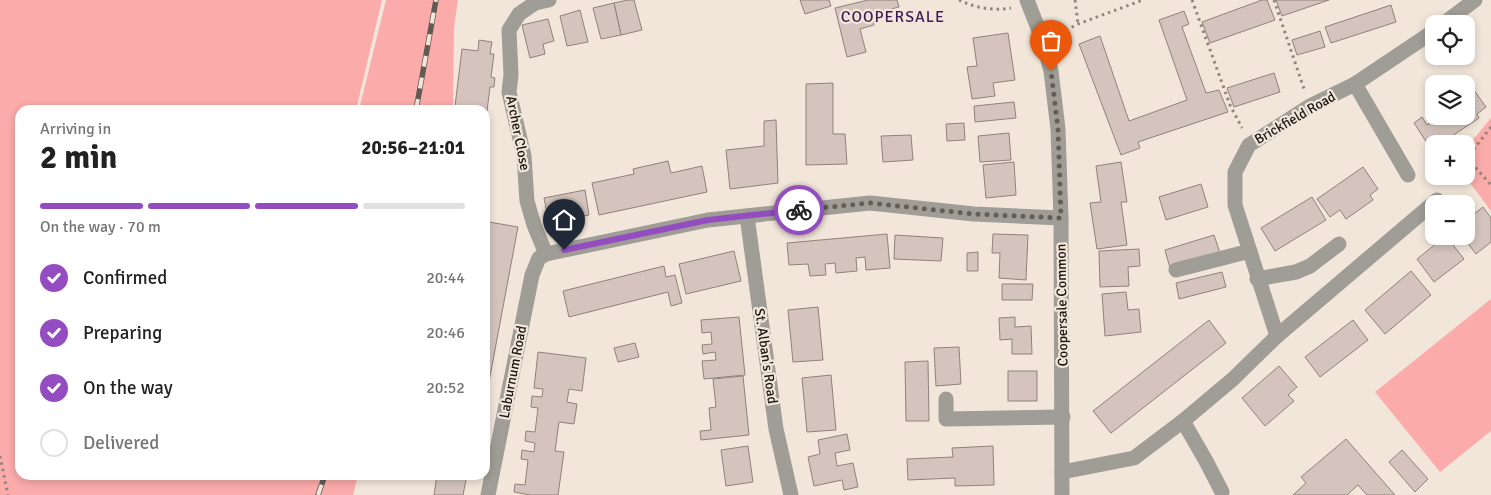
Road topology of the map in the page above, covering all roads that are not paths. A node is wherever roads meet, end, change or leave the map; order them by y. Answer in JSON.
{"nodes":[{"id":1,"x":549,"y":0,"type":"edge"},
{"id":2,"x":1028,"y":2,"type":"edge"},
{"id":3,"x":1468,"y":2,"type":"edge"},
{"id":4,"x":1454,"y":15,"type":"edge"},
{"id":5,"x":1425,"y":37,"type":"edge"},
{"id":6,"x":1355,"y":84,"type":"junction"},
{"id":7,"x":1408,"y":175,"type":"dead end"},
{"id":8,"x":1425,"y":210,"type":"edge"},
{"id":9,"x":747,"y":216,"type":"junction"},
{"id":10,"x":1061,"y":218,"type":"junction"},
{"id":11,"x":1339,"y":244,"type":"dead end"},
{"id":12,"x":1250,"y":251,"type":"junction"},
{"id":13,"x":546,"y":254,"type":"junction"},
{"id":14,"x":1176,"y":270,"type":"dead end"},
{"id":15,"x":1257,"y":278,"type":"junction"},
{"id":16,"x":1277,"y":336,"type":"junction"},
{"id":17,"x":946,"y":399,"type":"dead end"},
{"id":18,"x":1063,"y":417,"type":"junction"},
{"id":19,"x":1182,"y":421,"type":"junction"},
{"id":20,"x":1062,"y":472,"type":"junction"},
{"id":21,"x":1222,"y":492,"type":"dead end"},
{"id":22,"x":488,"y":495,"type":"edge"},
{"id":23,"x":792,"y":495,"type":"edge"},
{"id":24,"x":1062,"y":495,"type":"edge"}],
"edges":[{"from":1,"to":13,"type":"street","name":"Archer Close"},
{"from":2,"to":10,"type":"street","name":"Coopersale Common"},
{"from":3,"to":4,"type":"street"},
{"from":5,"to":6,"type":"street","name":"Brickfield Road"},
{"from":6,"to":7,"type":"street"},
{"from":6,"to":12,"type":"street","name":"Brickfield Road"},
{"from":8,"to":16,"type":"street"},
{"from":9,"to":10,"type":"street"},
{"from":9,"to":13,"type":"street"},
{"from":9,"to":23,"type":"street","name":"St. Alban's Road"},
{"from":10,"to":18,"type":"street","name":"Coopersale Common"},
{"from":11,"to":15,"type":"street"},
{"from":12,"to":14,"type":"street"},
{"from":12,"to":15,"type":"street","name":"Brickfield Road"},
{"from":13,"to":22,"type":"street","name":"Laburnum Road"},
{"from":15,"to":16,"type":"street","name":"Brickfield Road"},
{"from":16,"to":19,"type":"street"},
{"from":17,"to":18,"type":"street"},
{"from":18,"to":20,"type":"street","name":"Coopersale Common"},
{"from":19,"to":20,"type":"street"},
{"from":19,"to":21,"type":"street"},
{"from":20,"to":24,"type":"street","name":"Coopersale Common"}]}
